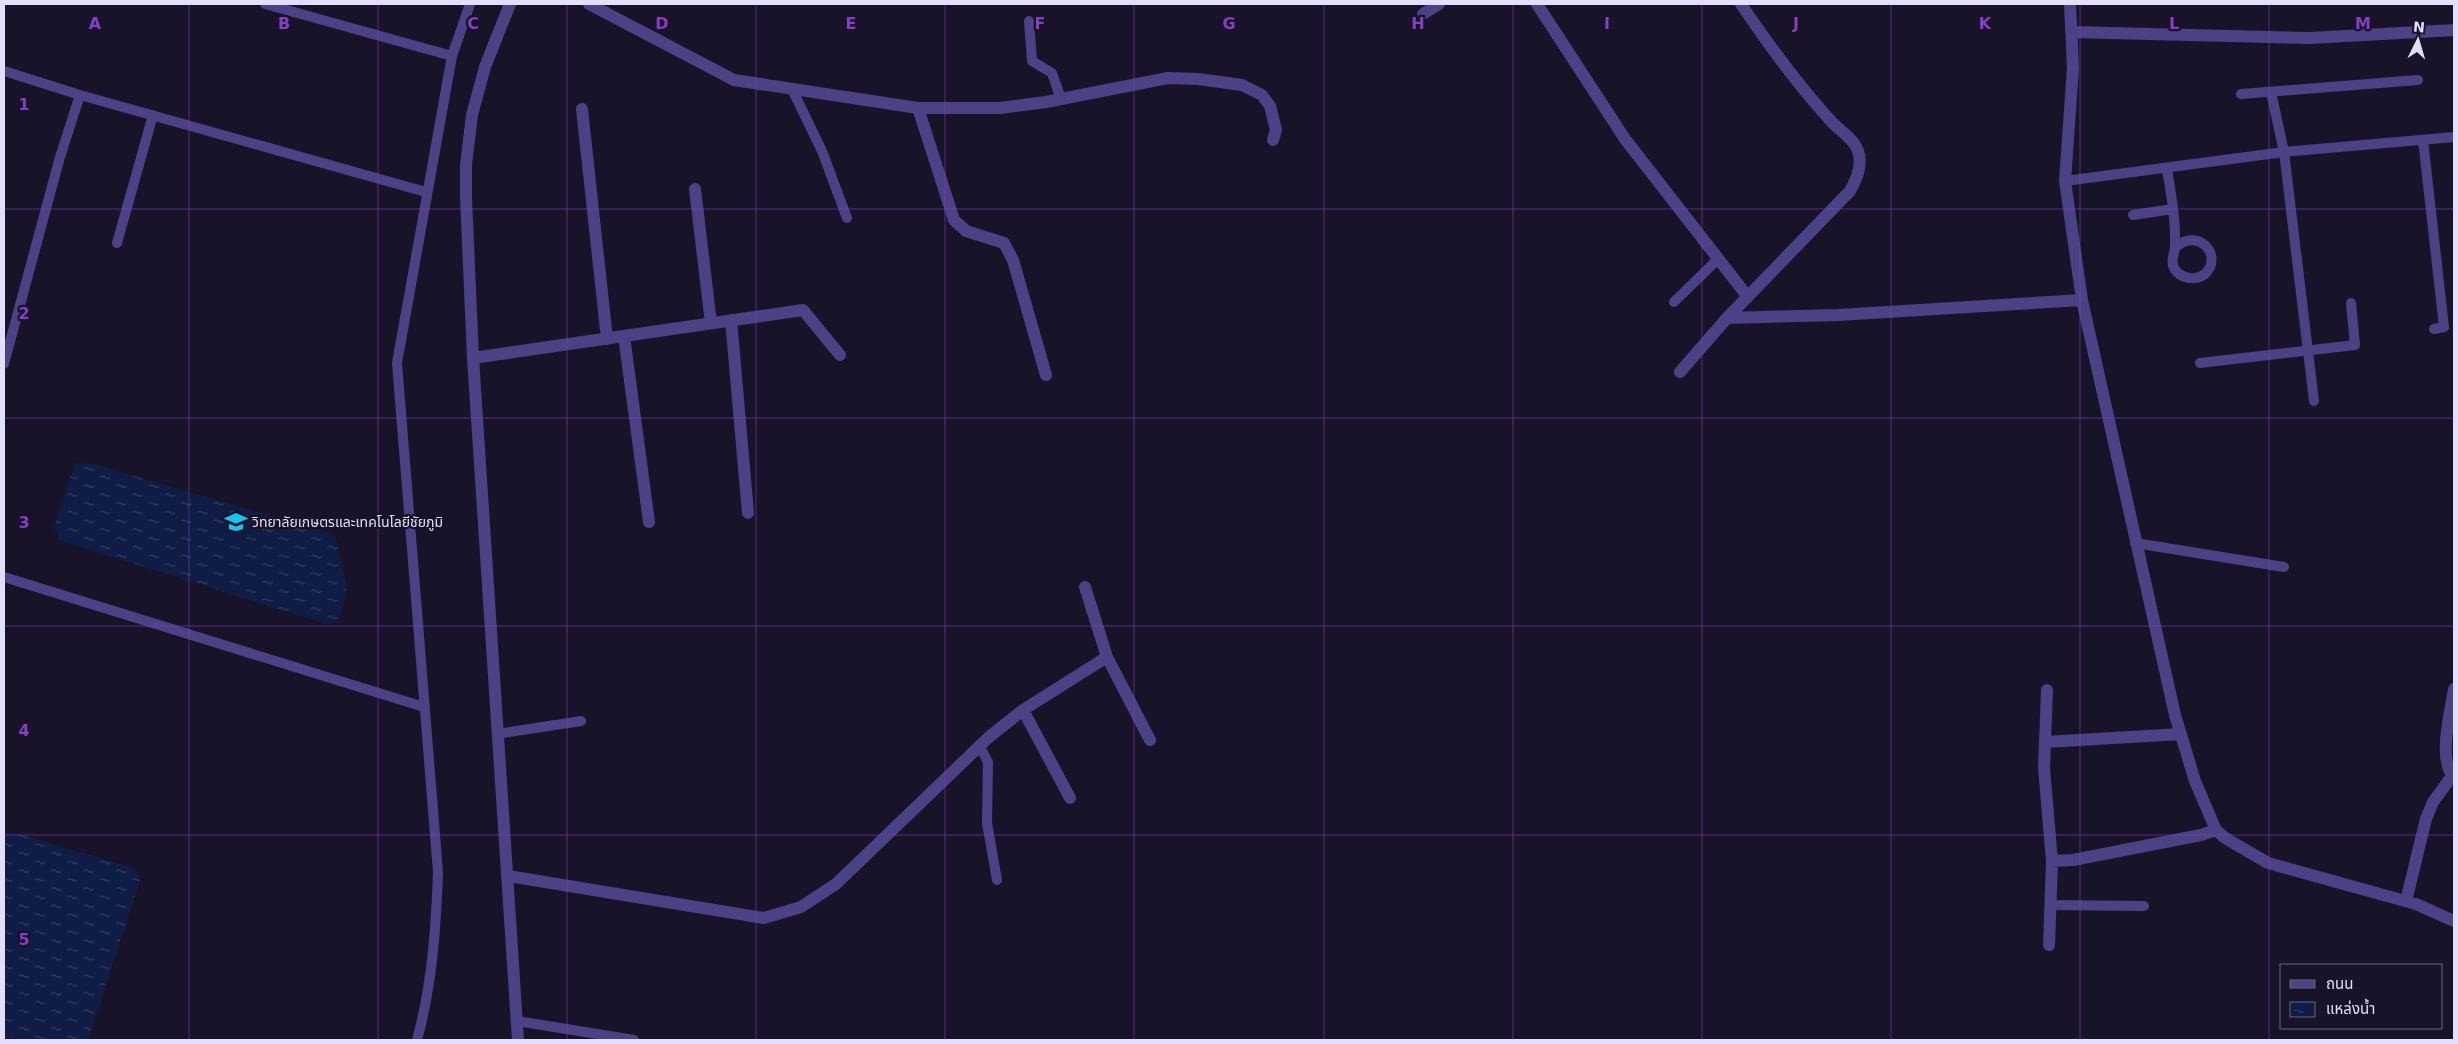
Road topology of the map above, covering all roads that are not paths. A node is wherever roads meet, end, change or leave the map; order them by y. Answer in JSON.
{"nodes":[{"id":1,"x":265,"y":4,"type":"edge"},
{"id":2,"x":470,"y":4,"type":"edge"},
{"id":3,"x":510,"y":4,"type":"edge"},
{"id":4,"x":589,"y":4,"type":"edge"},
{"id":5,"x":1439,"y":4,"type":"edge"},
{"id":6,"x":1537,"y":4,"type":"edge"},
{"id":7,"x":1741,"y":4,"type":"edge"},
{"id":8,"x":2070,"y":4,"type":"edge"},
{"id":9,"x":1422,"y":14,"type":"dead end"},
{"id":10,"x":1029,"y":20,"type":"dead end"},
{"id":11,"x":2454,"y":30,"type":"edge"},
{"id":12,"x":2071,"y":32,"type":"junction"},
{"id":13,"x":452,"y":56,"type":"junction"},
{"id":14,"x":4,"y":71,"type":"edge"},
{"id":15,"x":2418,"y":80,"type":"dead end"},
{"id":16,"x":792,"y":89,"type":"junction"},
{"id":17,"x":2271,"y":92,"type":"junction"},
{"id":18,"x":2241,"y":94,"type":"dead end"},
{"id":19,"x":80,"y":95,"type":"junction"},
{"id":20,"x":1061,"y":99,"type":"junction"},
{"id":21,"x":582,"y":108,"type":"dead end"},
{"id":22,"x":918,"y":108,"type":"junction"},
{"id":23,"x":153,"y":115,"type":"junction"},
{"id":24,"x":2454,"y":137,"type":"edge"},
{"id":25,"x":1273,"y":140,"type":"dead end"},
{"id":26,"x":2423,"y":140,"type":"junction"},
{"id":27,"x":2284,"y":152,"type":"junction"},
{"id":28,"x":2167,"y":169,"type":"junction"},
{"id":29,"x":2066,"y":181,"type":"junction"},
{"id":30,"x":695,"y":189,"type":"dead end"},
{"id":31,"x":426,"y":192,"type":"junction"},
{"id":32,"x":2173,"y":209,"type":"junction"},
{"id":33,"x":2132,"y":216,"type":"dead end"},
{"id":34,"x":847,"y":218,"type":"dead end"},
{"id":35,"x":118,"y":243,"type":"dead end"},
{"id":36,"x":2175,"y":248,"type":"dead end"},
{"id":37,"x":1718,"y":259,"type":"junction"},
{"id":38,"x":1748,"y":297,"type":"junction"},
{"id":39,"x":2082,"y":300,"type":"junction"},
{"id":40,"x":1674,"y":302,"type":"dead end"},
{"id":41,"x":2351,"y":303,"type":"dead end"},
{"id":42,"x":1727,"y":318,"type":"junction"},
{"id":43,"x":731,"y":320,"type":"junction"},
{"id":44,"x":711,"y":323,"type":"junction"},
{"id":45,"x":2434,"y":329,"type":"dead end"},
{"id":46,"x":624,"y":336,"type":"junction"},
{"id":47,"x":607,"y":339,"type":"junction"},
{"id":48,"x":2307,"y":351,"type":"junction"},
{"id":49,"x":840,"y":355,"type":"dead end"},
{"id":50,"x":473,"y":358,"type":"junction"},
{"id":51,"x":2200,"y":363,"type":"dead end"},
{"id":52,"x":4,"y":364,"type":"edge"},
{"id":53,"x":1680,"y":372,"type":"dead end"},
{"id":54,"x":1046,"y":375,"type":"dead end"},
{"id":55,"x":2314,"y":401,"type":"dead end"},
{"id":56,"x":748,"y":513,"type":"dead end"},
{"id":57,"x":649,"y":522,"type":"dead end"},
{"id":58,"x":2135,"y":543,"type":"junction"},
{"id":59,"x":2284,"y":567,"type":"dead end"},
{"id":60,"x":4,"y":577,"type":"edge"},
{"id":61,"x":1085,"y":587,"type":"dead end"},
{"id":62,"x":1108,"y":657,"type":"junction"},
{"id":63,"x":2454,"y":689,"type":"edge"},
{"id":64,"x":2047,"y":690,"type":"dead end"},
{"id":65,"x":424,"y":706,"type":"junction"},
{"id":66,"x":1023,"y":710,"type":"junction"},
{"id":67,"x":581,"y":722,"type":"dead end"},
{"id":68,"x":497,"y":734,"type":"junction"},
{"id":69,"x":2181,"y":734,"type":"junction"},
{"id":70,"x":1150,"y":740,"type":"dead end"},
{"id":71,"x":2045,"y":742,"type":"junction"},
{"id":72,"x":979,"y":745,"type":"junction"},
{"id":73,"x":2453,"y":776,"type":"edge"},
{"id":74,"x":1070,"y":798,"type":"dead end"},
{"id":75,"x":2216,"y":830,"type":"junction"},
{"id":76,"x":2052,"y":861,"type":"junction"},
{"id":77,"x":508,"y":876,"type":"junction"},
{"id":78,"x":997,"y":880,"type":"dead end"},
{"id":79,"x":2406,"y":900,"type":"junction"},
{"id":80,"x":2051,"y":905,"type":"junction"},
{"id":81,"x":2144,"y":906,"type":"dead end"},
{"id":82,"x":2454,"y":921,"type":"edge"},
{"id":83,"x":2049,"y":945,"type":"dead end"},
{"id":84,"x":517,"y":1021,"type":"junction"},
{"id":85,"x":416,"y":1040,"type":"edge"},
{"id":86,"x":518,"y":1040,"type":"edge"},
{"id":87,"x":634,"y":1040,"type":"edge"}],
"edges":[{"from":1,"to":13,"type":"lane"},
{"from":2,"to":13,"type":"lane"},
{"from":3,"to":50,"type":"street"},
{"from":4,"to":16,"type":"street"},
{"from":5,"to":9,"type":"street"},
{"from":6,"to":37,"type":"street"},
{"from":7,"to":38,"type":"street"},
{"from":8,"to":12,"type":"street"},
{"from":10,"to":20,"type":"lane"},
{"from":11,"to":12,"type":"street"},
{"from":12,"to":29,"type":"street"},
{"from":13,"to":31,"type":"lane"},
{"from":14,"to":19,"type":"lane"},
{"from":15,"to":17,"type":"lane"},
{"from":16,"to":22,"type":"street"},
{"from":16,"to":34,"type":"lane"},
{"from":17,"to":18,"type":"lane"},
{"from":17,"to":27,"type":"lane"},
{"from":19,"to":23,"type":"lane"},
{"from":19,"to":52,"type":"lane"},
{"from":20,"to":22,"type":"street"},
{"from":20,"to":25,"type":"street"},
{"from":21,"to":47,"type":"street"},
{"from":22,"to":54,"type":"street"},
{"from":23,"to":31,"type":"lane"},
{"from":23,"to":35,"type":"lane"},
{"from":24,"to":26,"type":"lane"},
{"from":26,"to":27,"type":"lane"},
{"from":26,"to":45,"type":"lane"},
{"from":27,"to":28,"type":"lane"},
{"from":27,"to":48,"type":"lane"},
{"from":28,"to":29,"type":"lane"},
{"from":28,"to":32,"type":"lane"},
{"from":29,"to":39,"type":"street"},
{"from":30,"to":44,"type":"street"},
{"from":31,"to":65,"type":"lane"},
{"from":32,"to":33,"type":"lane"},
{"from":32,"to":36,"type":"lane"},
{"from":37,"to":38,"type":"street"},
{"from":37,"to":40,"type":"lane"},
{"from":38,"to":42,"type":"street"},
{"from":39,"to":42,"type":"street"},
{"from":39,"to":58,"type":"street"},
{"from":41,"to":48,"type":"lane"},
{"from":42,"to":53,"type":"street"},
{"from":43,"to":44,"type":"street"},
{"from":43,"to":49,"type":"street"},
{"from":43,"to":56,"type":"street"},
{"from":44,"to":46,"type":"street"},
{"from":46,"to":47,"type":"street"},
{"from":46,"to":57,"type":"street"},
{"from":47,"to":50,"type":"street"},
{"from":48,"to":51,"type":"lane"},
{"from":48,"to":55,"type":"lane"},
{"from":50,"to":68,"type":"street"},
{"from":58,"to":59,"type":"lane"},
{"from":58,"to":69,"type":"street"},
{"from":60,"to":65,"type":"lane"},
{"from":61,"to":62,"type":"street"},
{"from":62,"to":66,"type":"street"},
{"from":62,"to":70,"type":"street"},
{"from":63,"to":73,"type":"street"},
{"from":64,"to":71,"type":"street"},
{"from":65,"to":85,"type":"lane"},
{"from":66,"to":72,"type":"street"},
{"from":66,"to":74,"type":"street"},
{"from":67,"to":68,"type":"lane"},
{"from":68,"to":77,"type":"street"},
{"from":69,"to":71,"type":"street"},
{"from":69,"to":75,"type":"street"},
{"from":71,"to":76,"type":"street"},
{"from":72,"to":77,"type":"street"},
{"from":72,"to":78,"type":"lane"},
{"from":73,"to":79,"type":"street"},
{"from":75,"to":76,"type":"street"},
{"from":75,"to":79,"type":"street"},
{"from":76,"to":80,"type":"street"},
{"from":77,"to":84,"type":"street"},
{"from":79,"to":82,"type":"street"},
{"from":80,"to":81,"type":"lane"},
{"from":80,"to":83,"type":"street"},
{"from":84,"to":86,"type":"street"},
{"from":84,"to":87,"type":"lane"}]}
